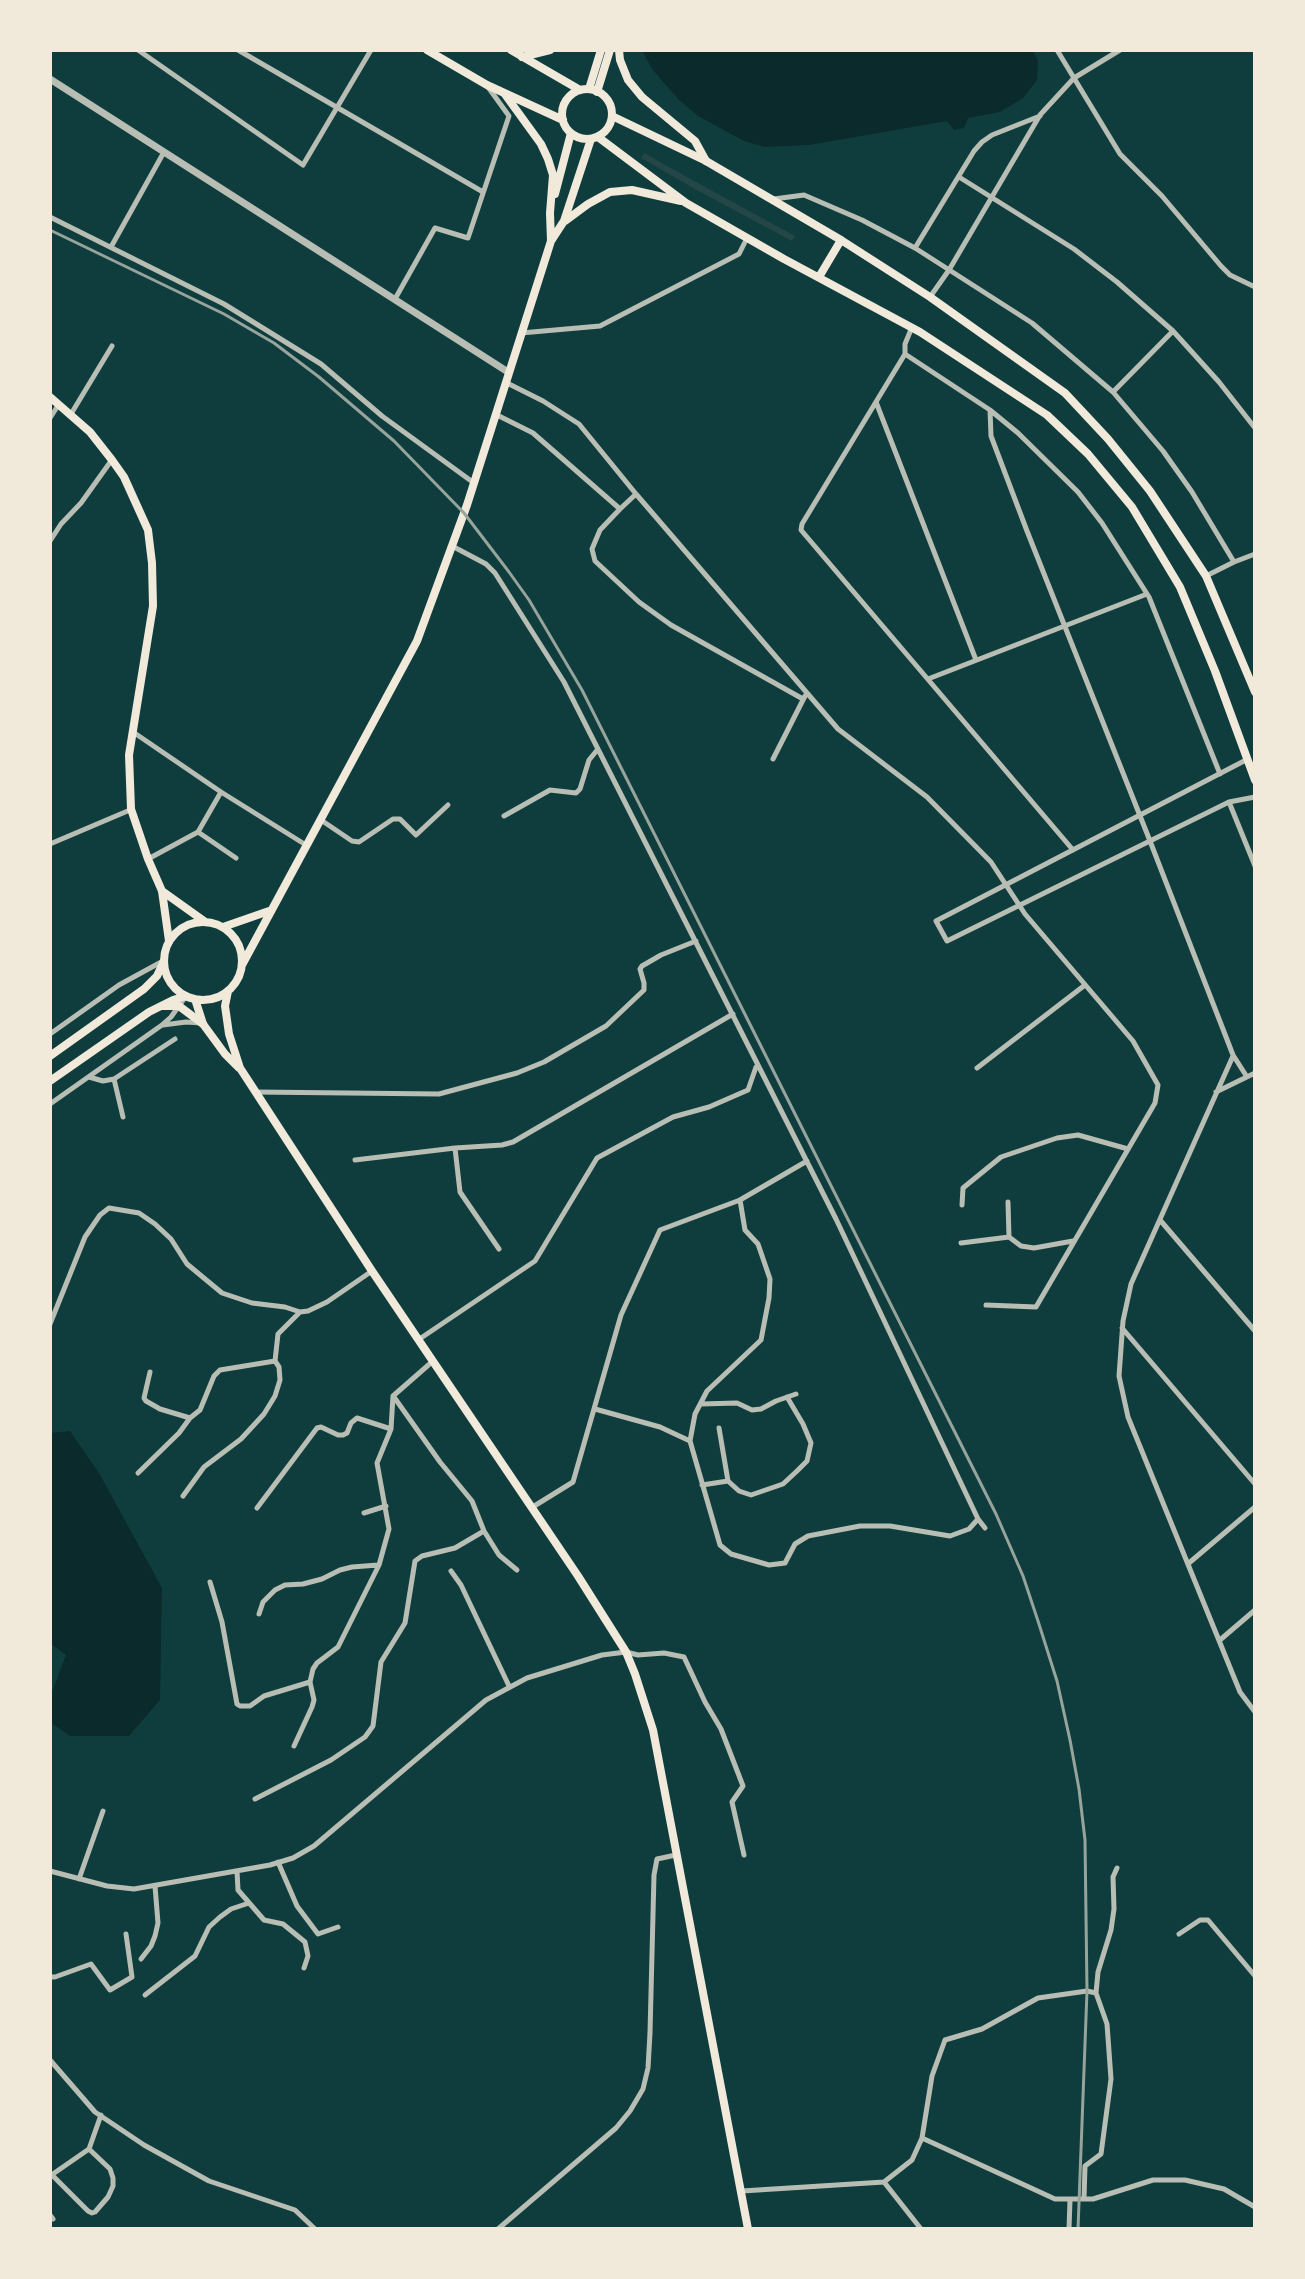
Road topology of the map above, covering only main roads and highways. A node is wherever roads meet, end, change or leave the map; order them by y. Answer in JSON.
{"nodes":[{"id":1,"x":427,"y":50,"type":"edge"},
{"id":2,"x":511,"y":50,"type":"edge"},
{"id":3,"x":550,"y":50,"type":"edge"},
{"id":4,"x":601,"y":50,"type":"edge"},
{"id":5,"x":610,"y":50,"type":"edge"},
{"id":6,"x":619,"y":50,"type":"edge"},
{"id":7,"x":522,"y":57,"type":"junction"},
{"id":8,"x":589,"y":90,"type":"junction"},
{"id":9,"x":504,"y":93,"type":"junction"},
{"id":10,"x":612,"y":116,"type":"junction"},
{"id":11,"x":563,"y":120,"type":"junction"},
{"id":12,"x":571,"y":133,"type":"junction"},
{"id":13,"x":594,"y":138,"type":"junction"},
{"id":14,"x":706,"y":161,"type":"junction"},
{"id":15,"x":686,"y":203,"type":"junction"},
{"id":16,"x":550,"y":213,"type":"junction"},
{"id":17,"x":564,"y":221,"type":"junction"},
{"id":18,"x":841,"y":240,"type":"junction"},
{"id":19,"x":551,"y":241,"type":"junction"},
{"id":20,"x":819,"y":277,"type":"junction"},
{"id":21,"x":50,"y":397,"type":"edge"},
{"id":22,"x":1255,"y":692,"type":"edge"},
{"id":23,"x":1255,"y":780,"type":"edge"},
{"id":24,"x":162,"y":891,"type":"junction"},
{"id":25,"x":270,"y":911,"type":"junction"},
{"id":26,"x":204,"y":921,"type":"junction"},
{"id":27,"x":223,"y":927,"type":"junction"},
{"id":28,"x":169,"y":941,"type":"junction"},
{"id":29,"x":164,"y":961,"type":"junction"},
{"id":30,"x":242,"y":965,"type":"junction"},
{"id":31,"x":228,"y":991,"type":"junction"},
{"id":32,"x":190,"y":998,"type":"junction"},
{"id":33,"x":159,"y":1005,"type":"junction"},
{"id":34,"x":203,"y":1024,"type":"junction"},
{"id":35,"x":50,"y":1056,"type":"edge"},
{"id":36,"x":240,"y":1068,"type":"junction"},
{"id":37,"x":50,"y":1081,"type":"edge"},
{"id":38,"x":748,"y":2229,"type":"edge"}],
"edges":[{"from":1,"to":9,"type":"main road"},
{"from":2,"to":7,"type":"main road"},
{"from":3,"to":7,"type":"main road"},
{"from":4,"to":8,"type":"main road"},
{"from":5,"to":8,"type":"main road"},
{"from":6,"to":14,"type":"main road"},
{"from":7,"to":8,"type":"main road"},
{"from":8,"to":10,"type":"main road"},
{"from":8,"to":11,"type":"main road"},
{"from":9,"to":11,"type":"main road"},
{"from":9,"to":16,"type":"main road"},
{"from":10,"to":13,"type":"main road"},
{"from":10,"to":14,"type":"main road"},
{"from":11,"to":12,"type":"main road"},
{"from":12,"to":13,"type":"main road"},
{"from":12,"to":16,"type":"main road"},
{"from":13,"to":15,"type":"main road"},
{"from":13,"to":17,"type":"main road"},
{"from":14,"to":18,"type":"main road"},
{"from":15,"to":17,"type":"main road"},
{"from":15,"to":20,"type":"main road"},
{"from":16,"to":19,"type":"main road"},
{"from":17,"to":19,"type":"main road"},
{"from":18,"to":20,"type":"main road"},
{"from":18,"to":22,"type":"main road"},
{"from":19,"to":25,"type":"main road"},
{"from":20,"to":23,"type":"main road"},
{"from":21,"to":24,"type":"main road"},
{"from":24,"to":26,"type":"main road"},
{"from":24,"to":28,"type":"main road"},
{"from":25,"to":27,"type":"main road"},
{"from":25,"to":30,"type":"main road"},
{"from":26,"to":27,"type":"main road"},
{"from":26,"to":28,"type":"main road"},
{"from":27,"to":30,"type":"main road"},
{"from":28,"to":29,"type":"main road"},
{"from":29,"to":32,"type":"main road"},
{"from":29,"to":35,"type":"main road"},
{"from":30,"to":31,"type":"main road"},
{"from":31,"to":32,"type":"main road"},
{"from":31,"to":36,"type":"main road"},
{"from":32,"to":33,"type":"main road"},
{"from":32,"to":34,"type":"main road"},
{"from":33,"to":34,"type":"main road"},
{"from":33,"to":37,"type":"main road"},
{"from":34,"to":36,"type":"main road"},
{"from":36,"to":38,"type":"main road"}]}
